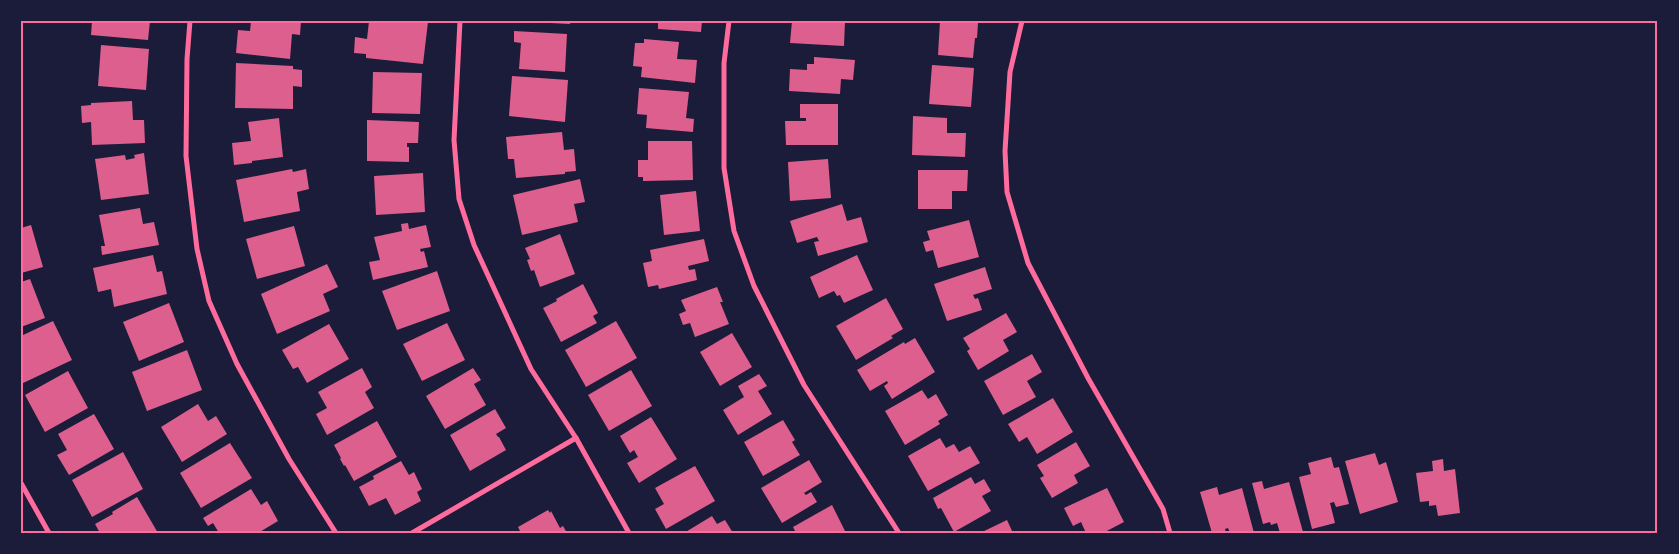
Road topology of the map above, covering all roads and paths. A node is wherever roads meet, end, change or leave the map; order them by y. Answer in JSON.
{"nodes":[{"id":1,"x":190,"y":21,"type":"edge"},
{"id":2,"x":460,"y":21,"type":"edge"},
{"id":3,"x":729,"y":21,"type":"edge"},
{"id":4,"x":1022,"y":21,"type":"edge"},
{"id":5,"x":576,"y":438,"type":"junction"},
{"id":6,"x":21,"y":483,"type":"edge"},
{"id":7,"x":49,"y":533,"type":"edge"},
{"id":8,"x":336,"y":533,"type":"edge"},
{"id":9,"x":412,"y":533,"type":"edge"},
{"id":10,"x":629,"y":533,"type":"edge"},
{"id":11,"x":899,"y":533,"type":"edge"},
{"id":12,"x":1170,"y":533,"type":"edge"}],
"edges":[{"from":1,"to":8,"type":"street"},
{"from":2,"to":5,"type":"street"},
{"from":3,"to":11,"type":"street"},
{"from":4,"to":12,"type":"street"},
{"from":5,"to":9,"type":"street"},
{"from":5,"to":10,"type":"street"},
{"from":6,"to":7,"type":"street"}]}
